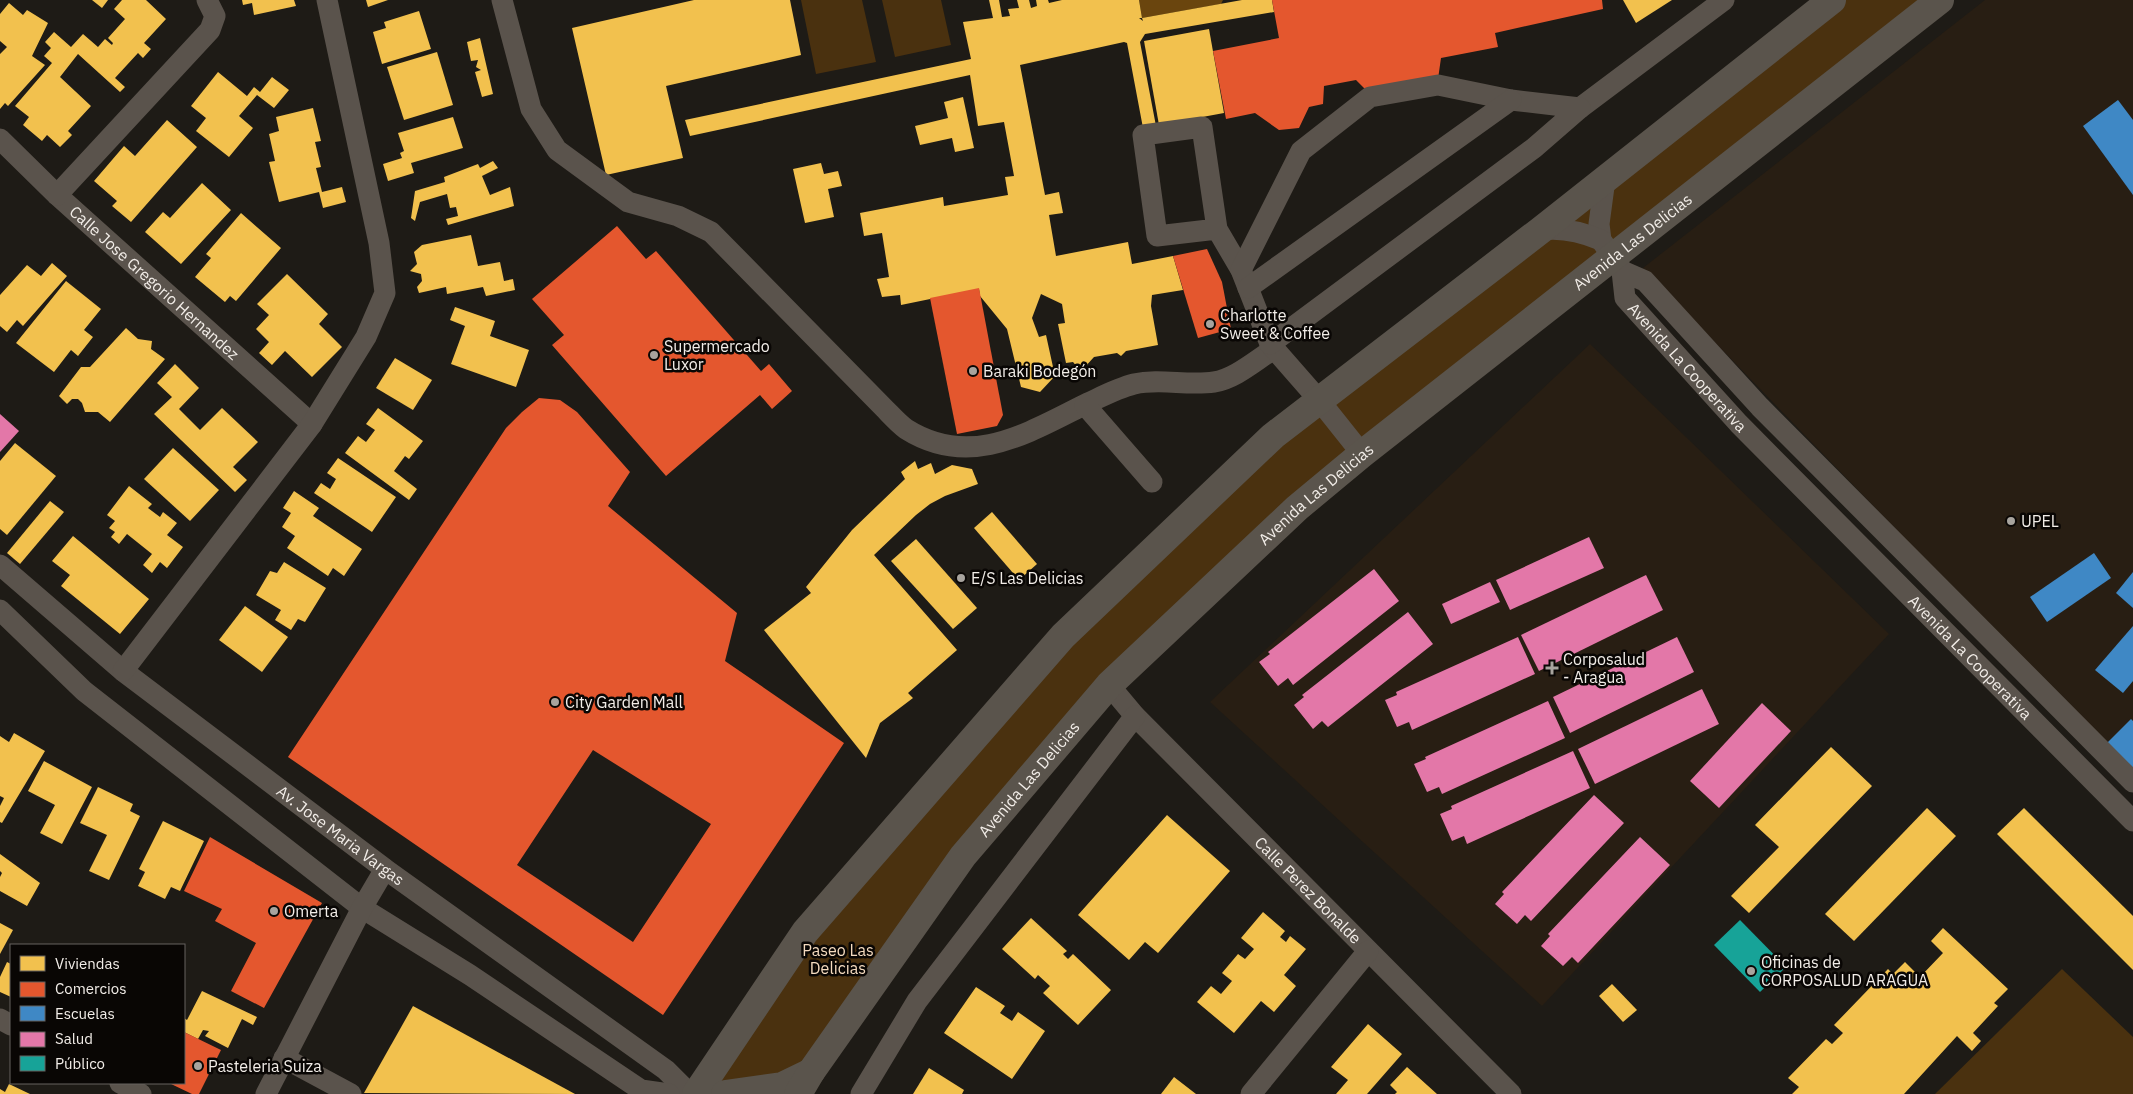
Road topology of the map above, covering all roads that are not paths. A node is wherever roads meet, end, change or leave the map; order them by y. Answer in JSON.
{"nodes":[{"id":1,"x":207,"y":0,"type":"edge"},
{"id":2,"x":327,"y":0,"type":"edge"},
{"id":3,"x":502,"y":0,"type":"edge"},
{"id":4,"x":1724,"y":0,"type":"edge"},
{"id":5,"x":1832,"y":0,"type":"edge"},
{"id":6,"x":1940,"y":0,"type":"edge"},
{"id":7,"x":1511,"y":100,"type":"junction"},
{"id":8,"x":1580,"y":108,"type":"junction"},
{"id":9,"x":0,"y":139,"type":"edge"},
{"id":10,"x":1605,"y":179,"type":"junction"},
{"id":11,"x":57,"y":195,"type":"junction"},
{"id":12,"x":1217,"y":229,"type":"junction"},
{"id":13,"x":1541,"y":230,"type":"junction"},
{"id":14,"x":1612,"y":256,"type":"junction"},
{"id":15,"x":1245,"y":279,"type":"junction"},
{"id":16,"x":1272,"y":347,"type":"junction"},
{"id":17,"x":1319,"y":400,"type":"junction"},
{"id":18,"x":1085,"y":405,"type":"junction"},
{"id":19,"x":312,"y":424,"type":"junction"},
{"id":20,"x":1362,"y":454,"type":"junction"},
{"id":21,"x":1152,"y":482,"type":"dead end"},
{"id":22,"x":0,"y":565,"type":"edge"},
{"id":23,"x":0,"y":610,"type":"edge"},
{"id":24,"x":123,"y":671,"type":"junction"},
{"id":25,"x":1109,"y":685,"type":"junction"},
{"id":26,"x":1135,"y":716,"type":"junction"},
{"id":27,"x":2133,"y":782,"type":"edge"},
{"id":28,"x":2133,"y":821,"type":"edge"},
{"id":29,"x":384,"y":870,"type":"junction"},
{"id":30,"x":362,"y":908,"type":"junction"},
{"id":31,"x":1368,"y":951,"type":"junction"},
{"id":32,"x":284,"y":1058,"type":"junction"},
{"id":33,"x":805,"y":1083,"type":"edge"},
{"id":34,"x":122,"y":1084,"type":"edge"},
{"id":35,"x":141,"y":1094,"type":"edge"},
{"id":36,"x":266,"y":1094,"type":"edge"},
{"id":37,"x":351,"y":1094,"type":"edge"},
{"id":38,"x":669,"y":1094,"type":"edge"},
{"id":39,"x":690,"y":1094,"type":"edge"},
{"id":40,"x":696,"y":1094,"type":"edge"},
{"id":41,"x":725,"y":1094,"type":"edge"},
{"id":42,"x":860,"y":1094,"type":"edge"},
{"id":43,"x":1251,"y":1094,"type":"edge"},
{"id":44,"x":1511,"y":1094,"type":"edge"}],
"edges":[{"from":1,"to":11,"type":"street"},
{"from":2,"to":19,"type":"street"},
{"from":3,"to":18,"type":"street"},
{"from":4,"to":8,"type":"street"},
{"from":5,"to":10,"type":"main road"},
{"from":6,"to":14,"type":"main road","name":"Avenida Las Delicias"},
{"from":7,"to":8,"type":"street"},
{"from":7,"to":15,"type":"street"},
{"from":7,"to":15,"type":"street"},
{"from":8,"to":16,"type":"street"},
{"from":9,"to":11,"type":"street","name":"Calle Jose Gregorio Hernandez"},
{"from":10,"to":13,"type":"main road"},
{"from":10,"to":14,"type":"street"},
{"from":11,"to":19,"type":"street","name":"Calle Jose Gregorio Hernandez"},
{"from":12,"to":12,"type":"street"},
{"from":12,"to":15,"type":"street"},
{"from":13,"to":14,"type":"street"},
{"from":13,"to":17,"type":"main road"},
{"from":14,"to":20,"type":"main road","name":"Avenida Las Delicias"},
{"from":14,"to":27,"type":"street","name":"Avenida La Cooperativa"},
{"from":14,"to":28,"type":"street","name":"Avenida La Cooperativa"},
{"from":15,"to":16,"type":"street"},
{"from":16,"to":17,"type":"street"},
{"from":16,"to":18,"type":"street"},
{"from":17,"to":20,"type":"street"},
{"from":17,"to":40,"type":"main road"},
{"from":18,"to":21,"type":"street"},
{"from":19,"to":24,"type":"street"},
{"from":20,"to":25,"type":"main road","name":"Avenida Las Delicias"},
{"from":22,"to":24,"type":"street","name":"Av. Jose Maria Vargas"},
{"from":23,"to":30,"type":"street"},
{"from":24,"to":29,"type":"street","name":"Av. Jose Maria Vargas"},
{"from":25,"to":26,"type":"street","name":"Calle Perez Bonalde"},
{"from":25,"to":33,"type":"main road","name":"Avenida Las Delicias"},
{"from":26,"to":31,"type":"street","name":"Calle Perez Bonalde"},
{"from":26,"to":42,"type":"street"},
{"from":29,"to":30,"type":"street"},
{"from":29,"to":39,"type":"street","name":"Av. Jose Maria Vargas"},
{"from":30,"to":32,"type":"street"},
{"from":30,"to":38,"type":"street"},
{"from":31,"to":43,"type":"street"},
{"from":31,"to":44,"type":"street","name":"Calle Perez Bonalde"},
{"from":32,"to":36,"type":"street"},
{"from":32,"to":37,"type":"street"},
{"from":33,"to":41,"type":"main road"},
{"from":34,"to":35,"type":"street"}]}
